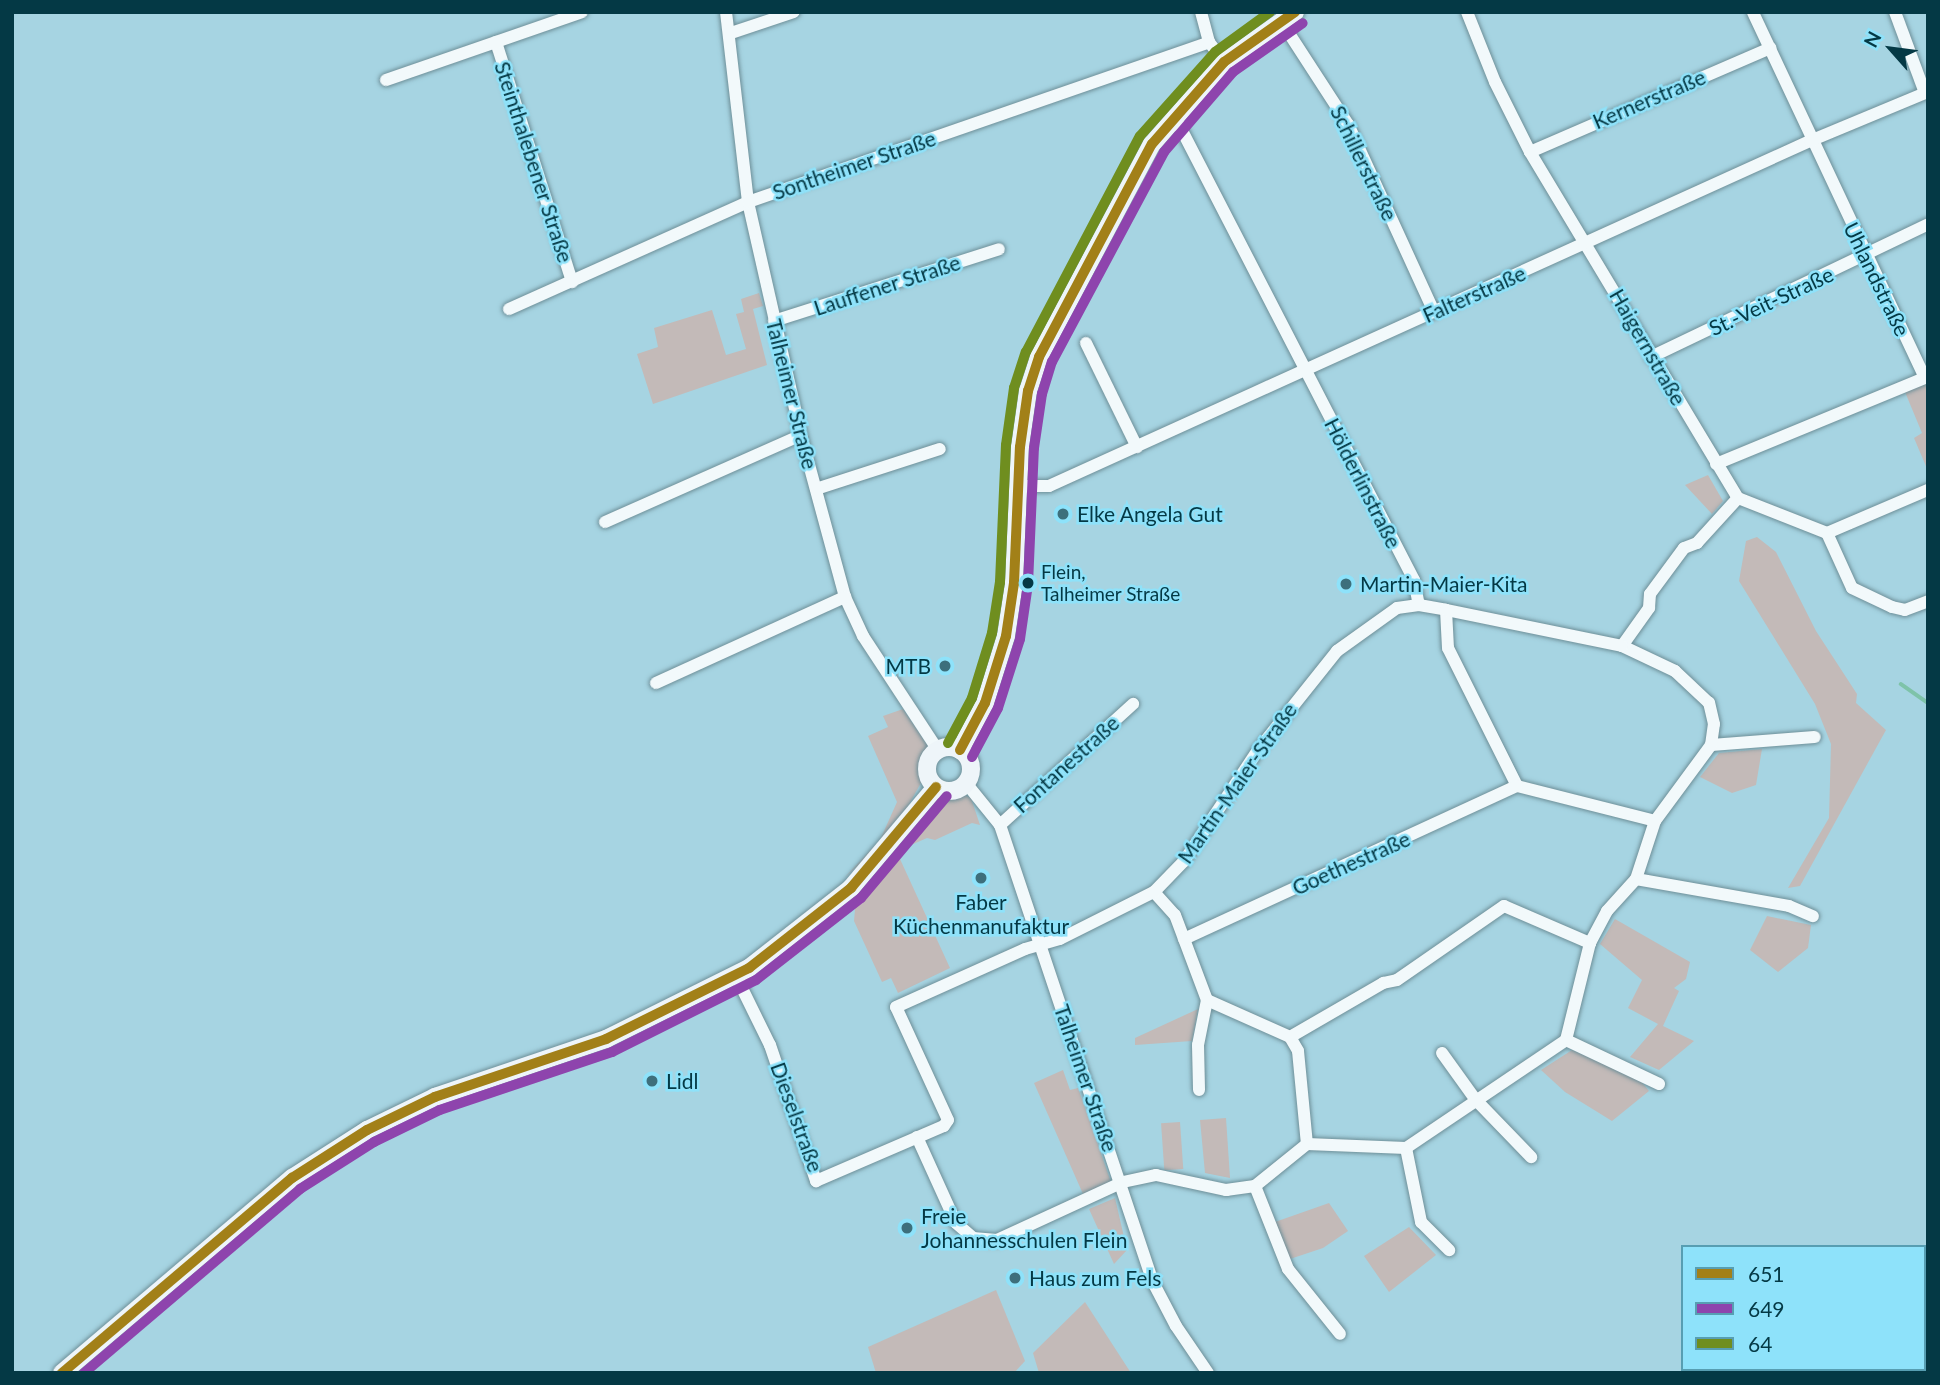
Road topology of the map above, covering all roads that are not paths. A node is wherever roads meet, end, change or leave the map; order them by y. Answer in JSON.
{"nodes":[{"id":1,"x":582,"y":12,"type":"edge"},
{"id":2,"x":726,"y":12,"type":"edge"},
{"id":3,"x":794,"y":12,"type":"edge"},
{"id":4,"x":1201,"y":12,"type":"edge"},
{"id":5,"x":1468,"y":12,"type":"edge"},
{"id":6,"x":1753,"y":12,"type":"edge"},
{"id":7,"x":1895,"y":12,"type":"edge"},
{"id":8,"x":1288,"y":17,"type":"edge"},
{"id":9,"x":730,"y":33,"type":"junction"},
{"id":10,"x":496,"y":42,"type":"junction"},
{"id":11,"x":1209,"y":42,"type":"junction"},
{"id":12,"x":1770,"y":48,"type":"junction"},
{"id":13,"x":1224,"y":62,"type":"junction"},
{"id":14,"x":386,"y":80,"type":"dead end"},
{"id":15,"x":1927,"y":93,"type":"edge"},
{"id":16,"x":1174,"y":115,"type":"junction"},
{"id":17,"x":1810,"y":141,"type":"junction"},
{"id":18,"x":1530,"y":152,"type":"junction"},
{"id":19,"x":748,"y":202,"type":"junction"},
{"id":20,"x":1928,"y":225,"type":"edge"},
{"id":21,"x":1588,"y":243,"type":"junction"},
{"id":22,"x":999,"y":248,"type":"dead end"},
{"id":23,"x":1866,"y":256,"type":"junction"},
{"id":24,"x":572,"y":282,"type":"junction"},
{"id":25,"x":509,"y":309,"type":"dead end"},
{"id":26,"x":1434,"y":312,"type":"junction"},
{"id":27,"x":774,"y":321,"type":"junction"},
{"id":28,"x":1086,"y":343,"type":"dead end"},
{"id":29,"x":1651,"y":357,"type":"junction"},
{"id":30,"x":1306,"y":372,"type":"junction"},
{"id":31,"x":801,"y":435,"type":"junction"},
{"id":32,"x":1137,"y":447,"type":"junction"},
{"id":33,"x":940,"y":449,"type":"dead end"},
{"id":34,"x":1716,"y":464,"type":"junction"},
{"id":35,"x":1018,"y":486,"type":"junction"},
{"id":36,"x":816,"y":489,"type":"junction"},
{"id":37,"x":1928,"y":490,"type":"edge"},
{"id":38,"x":1738,"y":498,"type":"junction"},
{"id":39,"x":605,"y":522,"type":"dead end"},
{"id":40,"x":1827,"y":533,"type":"junction"},
{"id":41,"x":845,"y":597,"type":"junction"},
{"id":42,"x":1928,"y":601,"type":"edge"},
{"id":43,"x":1419,"y":605,"type":"junction"},
{"id":44,"x":1446,"y":610,"type":"junction"},
{"id":45,"x":1622,"y":646,"type":"junction"},
{"id":46,"x":656,"y":683,"type":"dead end"},
{"id":47,"x":1133,"y":704,"type":"dead end"},
{"id":48,"x":1815,"y":737,"type":"dead end"},
{"id":49,"x":1711,"y":745,"type":"junction"},
{"id":50,"x":937,"y":750,"type":"junction"},
{"id":51,"x":960,"y":750,"type":"junction"},
{"id":52,"x":966,"y":783,"type":"junction"},
{"id":53,"x":1517,"y":786,"type":"junction"},
{"id":54,"x":936,"y":787,"type":"junction"},
{"id":55,"x":1655,"y":821,"type":"junction"},
{"id":56,"x":1000,"y":825,"type":"junction"},
{"id":57,"x":1636,"y":879,"type":"junction"},
{"id":58,"x":1154,"y":892,"type":"junction"},
{"id":59,"x":1813,"y":916,"type":"dead end"},
{"id":60,"x":1184,"y":939,"type":"junction"},
{"id":61,"x":1590,"y":943,"type":"junction"},
{"id":62,"x":1042,"y":944,"type":"junction"},
{"id":63,"x":736,"y":976,"type":"junction"},
{"id":64,"x":1207,"y":1000,"type":"junction"},
{"id":65,"x":1290,"y":1037,"type":"junction"},
{"id":66,"x":1566,"y":1040,"type":"junction"},
{"id":67,"x":1443,"y":1053,"type":"dead end"},
{"id":68,"x":1658,"y":1084,"type":"dead end"},
{"id":69,"x":1199,"y":1090,"type":"dead end"},
{"id":70,"x":1475,"y":1099,"type":"junction"},
{"id":71,"x":917,"y":1137,"type":"junction"},
{"id":72,"x":1307,"y":1144,"type":"junction"},
{"id":73,"x":1406,"y":1148,"type":"junction"},
{"id":74,"x":1531,"y":1157,"type":"dead end"},
{"id":75,"x":1123,"y":1182,"type":"junction"},
{"id":76,"x":1255,"y":1186,"type":"junction"},
{"id":77,"x":1449,"y":1250,"type":"dead end"},
{"id":78,"x":1340,"y":1334,"type":"dead end"},
{"id":79,"x":62,"y":1373,"type":"edge"},
{"id":80,"x":1208,"y":1373,"type":"edge"}],
"edges":[{"from":1,"to":10,"type":"street"},
{"from":2,"to":9,"type":"street","name":"Talheimer Straße"},
{"from":3,"to":9,"type":"street"},
{"from":4,"to":11,"type":"street"},
{"from":5,"to":18,"type":"street","name":"Haigernstraße"},
{"from":6,"to":12,"type":"street","name":"Uhlandstraße"},
{"from":7,"to":15,"type":"street"},
{"from":8,"to":13,"type":"main road"},
{"from":8,"to":26,"type":"street","name":"Schillerstraße"},
{"from":9,"to":19,"type":"street","name":"Talheimer Straße"},
{"from":10,"to":14,"type":"street"},
{"from":10,"to":24,"type":"street","name":"Steinthalebener Straße"},
{"from":11,"to":13,"type":"street"},
{"from":11,"to":19,"type":"street","name":"Sontheimer Straße"},
{"from":12,"to":17,"type":"street","name":"Uhlandstraße"},
{"from":12,"to":18,"type":"street","name":"Kernerstraße"},
{"from":13,"to":16,"type":"main road"},
{"from":15,"to":17,"type":"street","name":"Falterstraße"},
{"from":16,"to":30,"type":"street","name":"Hölderlinstraße"},
{"from":16,"to":35,"type":"main road"},
{"from":17,"to":21,"type":"street","name":"Falterstraße"},
{"from":17,"to":23,"type":"street","name":"Uhlandstraße"},
{"from":18,"to":21,"type":"street","name":"Haigernstraße"},
{"from":19,"to":24,"type":"street","name":"Sontheimer Straße"},
{"from":19,"to":27,"type":"street","name":"Talheimer Straße"},
{"from":20,"to":23,"type":"street","name":"St.-Veit-Straße"},
{"from":21,"to":26,"type":"street","name":"Falterstraße"},
{"from":21,"to":29,"type":"street","name":"Haigernstraße"},
{"from":22,"to":27,"type":"street","name":"Lauffener Straße"},
{"from":23,"to":29,"type":"street","name":"St.-Veit-Straße"},
{"from":23,"to":34,"type":"street","name":"Uhlandstraße"},
{"from":24,"to":25,"type":"street","name":"Sontheimer Straße"},
{"from":26,"to":30,"type":"street","name":"Falterstraße"},
{"from":27,"to":31,"type":"street","name":"Talheimer Straße"},
{"from":28,"to":32,"type":"street"},
{"from":29,"to":34,"type":"street","name":"Haigernstraße"},
{"from":30,"to":32,"type":"street","name":"Falterstraße"},
{"from":30,"to":43,"type":"street","name":"Hölderlinstraße"},
{"from":31,"to":36,"type":"street","name":"Talheimer Straße"},
{"from":31,"to":39,"type":"street"},
{"from":32,"to":35,"type":"street","name":"Falterstraße"},
{"from":33,"to":36,"type":"street"},
{"from":34,"to":38,"type":"street","name":"Haigernstraße"},
{"from":35,"to":51,"type":"main road"},
{"from":36,"to":41,"type":"street","name":"Talheimer Straße"},
{"from":37,"to":40,"type":"street"},
{"from":38,"to":40,"type":"street"},
{"from":38,"to":45,"type":"street"},
{"from":40,"to":42,"type":"street"},
{"from":41,"to":46,"type":"street"},
{"from":41,"to":50,"type":"street","name":"Talheimer Straße"},
{"from":43,"to":44,"type":"street"},
{"from":43,"to":58,"type":"street","name":"Martin-Maier-Straße"},
{"from":44,"to":45,"type":"street"},
{"from":44,"to":53,"type":"street"},
{"from":45,"to":49,"type":"street"},
{"from":47,"to":56,"type":"street","name":"Fontanestraße"},
{"from":48,"to":49,"type":"street"},
{"from":49,"to":55,"type":"street"},
{"from":50,"to":51,"type":"main road"},
{"from":50,"to":54,"type":"main road"},
{"from":51,"to":52,"type":"main road"},
{"from":52,"to":54,"type":"main road"},
{"from":52,"to":56,"type":"street","name":"Talheimer Straße"},
{"from":53,"to":55,"type":"street"},
{"from":53,"to":60,"type":"street","name":"Goethestraße"},
{"from":54,"to":63,"type":"main road"},
{"from":55,"to":57,"type":"street"},
{"from":56,"to":62,"type":"street","name":"Talheimer Straße"},
{"from":57,"to":59,"type":"street"},
{"from":57,"to":61,"type":"street"},
{"from":58,"to":60,"type":"street"},
{"from":58,"to":62,"type":"street","name":"Martin-Maier-Straße"},
{"from":60,"to":64,"type":"street"},
{"from":61,"to":65,"type":"street"},
{"from":61,"to":66,"type":"street"},
{"from":62,"to":71,"type":"street","name":"Dieselstraße"},
{"from":62,"to":75,"type":"street","name":"Talheimer Straße"},
{"from":63,"to":71,"type":"street","name":"Dieselstraße"},
{"from":63,"to":79,"type":"main road"},
{"from":64,"to":65,"type":"street"},
{"from":64,"to":69,"type":"street"},
{"from":65,"to":72,"type":"street"},
{"from":66,"to":68,"type":"street"},
{"from":66,"to":70,"type":"street"},
{"from":67,"to":70,"type":"street"},
{"from":70,"to":73,"type":"street"},
{"from":70,"to":74,"type":"street"},
{"from":71,"to":75,"type":"street"},
{"from":72,"to":73,"type":"street"},
{"from":72,"to":76,"type":"street"},
{"from":73,"to":77,"type":"street"},
{"from":75,"to":76,"type":"street"},
{"from":75,"to":80,"type":"street","name":"Talheimer Straße"},
{"from":76,"to":78,"type":"street"}]}
